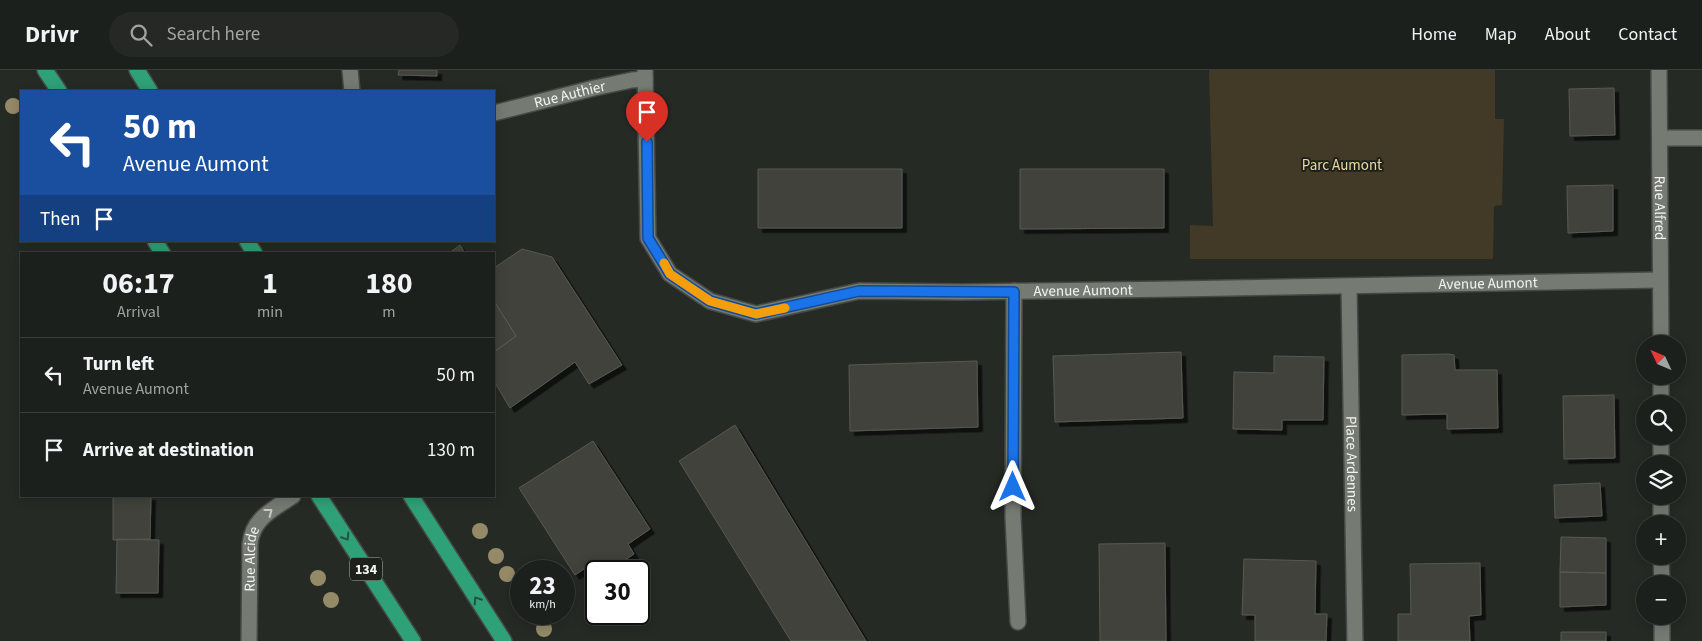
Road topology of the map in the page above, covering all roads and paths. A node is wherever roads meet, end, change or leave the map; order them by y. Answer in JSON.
{"nodes":[{"id":1,"x":45,"y":70,"type":"edge"},
{"id":2,"x":137,"y":70,"type":"edge"},
{"id":3,"x":350,"y":70,"type":"edge"},
{"id":4,"x":1659,"y":70,"type":"edge"},
{"id":5,"x":645,"y":74,"type":"edge"},
{"id":6,"x":58,"y":90,"type":"edge"},
{"id":7,"x":149,"y":90,"type":"edge"},
{"id":8,"x":352,"y":90,"type":"edge"},
{"id":9,"x":495,"y":113,"type":"edge"},
{"id":10,"x":1660,"y":138,"type":"junction"},
{"id":11,"x":1702,"y":138,"type":"edge"},
{"id":12,"x":1660,"y":280,"type":"junction"},
{"id":13,"x":1349,"y":286,"type":"junction"},
{"id":14,"x":1014,"y":292,"type":"junction"},
{"id":15,"x":1661,"y":335,"type":"edge"},
{"id":16,"x":291,"y":497,"type":"edge"},
{"id":17,"x":320,"y":497,"type":"edge"},
{"id":18,"x":412,"y":497,"type":"edge"},
{"id":19,"x":1018,"y":622,"type":"dead end"},
{"id":20,"x":1662,"y":625,"type":"edge"},
{"id":21,"x":249,"y":641,"type":"edge"},
{"id":22,"x":413,"y":641,"type":"edge"},
{"id":23,"x":504,"y":641,"type":"edge"},
{"id":24,"x":1355,"y":641,"type":"edge"},
{"id":25,"x":1662,"y":641,"type":"edge"}],
"edges":[{"from":1,"to":6,"type":"main road"},
{"from":2,"to":7,"type":"main road"},
{"from":3,"to":8,"type":"street"},
{"from":4,"to":10,"type":"street","name":"Rue Alfred"},
{"from":5,"to":9,"type":"street","name":"Rue Authier"},
{"from":5,"to":14,"type":"street","name":"Avenue Aumont"},
{"from":10,"to":11,"type":"street"},
{"from":10,"to":12,"type":"street","name":"Rue Alfred"},
{"from":12,"to":13,"type":"street","name":"Avenue Aumont"},
{"from":12,"to":15,"type":"street","name":"Rue Alfred"},
{"from":13,"to":14,"type":"street","name":"Avenue Aumont"},
{"from":13,"to":24,"type":"street","name":"Place Ardennes"},
{"from":14,"to":19,"type":"street"},
{"from":21,"to":16,"type":"street","name":"Rue Alcide","one_way":true},
{"from":17,"to":22,"type":"main road","number":"134","one_way":true},
{"from":23,"to":18,"type":"main road","one_way":true},
{"from":20,"to":25,"type":"street"}]}
